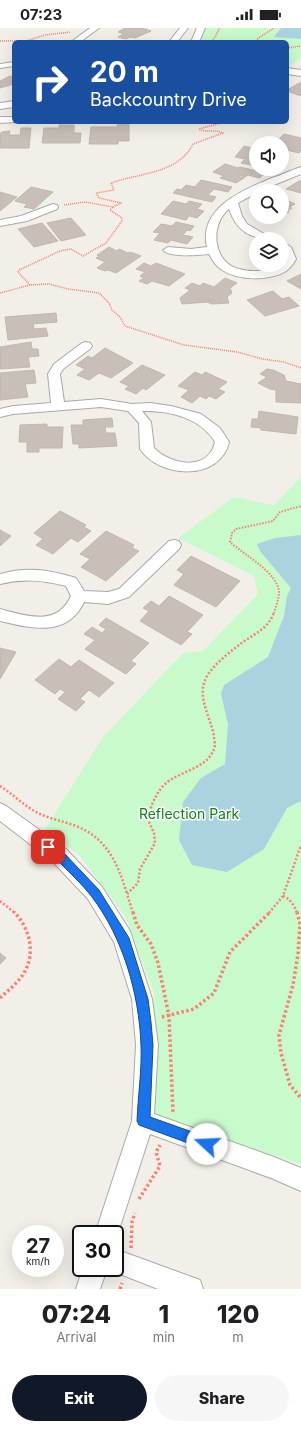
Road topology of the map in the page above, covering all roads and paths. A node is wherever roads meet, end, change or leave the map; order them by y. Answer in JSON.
{"nodes":[{"id":1,"x":184,"y":28,"type":"edge"},
{"id":2,"x":201,"y":28,"type":"edge"},
{"id":3,"x":220,"y":28,"type":"edge"},
{"id":4,"x":274,"y":28,"type":"edge"},
{"id":5,"x":92,"y":30,"type":"edge"},
{"id":6,"x":30,"y":40,"type":"edge"},
{"id":7,"x":78,"y":40,"type":"edge"},
{"id":8,"x":175,"y":40,"type":"edge"},
{"id":9,"x":196,"y":40,"type":"edge"},
{"id":10,"x":213,"y":40,"type":"edge"},
{"id":11,"x":258,"y":40,"type":"edge"},
{"id":12,"x":0,"y":41,"type":"edge"},
{"id":13,"x":12,"y":41,"type":"edge"},
{"id":14,"x":301,"y":46,"type":"edge"},
{"id":15,"x":289,"y":48,"type":"edge"},
{"id":16,"x":12,"y":64,"type":"edge"},
{"id":17,"x":0,"y":66,"type":"edge"},
{"id":18,"x":289,"y":71,"type":"edge"},
{"id":19,"x":301,"y":73,"type":"edge"},
{"id":20,"x":12,"y":104,"type":"edge"},
{"id":21,"x":0,"y":106,"type":"edge"},
{"id":22,"x":0,"y":120,"type":"edge"},
{"id":23,"x":12,"y":120,"type":"edge"},
{"id":24,"x":218,"y":124,"type":"edge"},
{"id":25,"x":301,"y":170,"type":"edge"},
{"id":26,"x":234,"y":202,"type":"junction"},
{"id":27,"x":53,"y":207,"type":"joint"},
{"id":28,"x":113,"y":207,"type":"junction"},
{"id":29,"x":0,"y":223,"type":"edge"},
{"id":30,"x":252,"y":232,"type":"edge"},
{"id":31,"x":168,"y":250,"type":"dead end"},
{"id":32,"x":213,"y":250,"type":"junction"},
{"id":33,"x":273,"y":272,"type":"edge"},
{"id":34,"x":30,"y":285,"type":"junction"},
{"id":35,"x":0,"y":293,"type":"edge"},
{"id":36,"x":86,"y":346,"type":"dead end"},
{"id":37,"x":301,"y":368,"type":"edge"},
{"id":38,"x":58,"y":406,"type":"junction"},
{"id":39,"x":132,"y":408,"type":"junction"},
{"id":40,"x":0,"y":413,"type":"edge"},
{"id":41,"x":301,"y":506,"type":"edge"},
{"id":42,"x":174,"y":545,"type":"dead end"},
{"id":43,"x":0,"y":579,"type":"edge"},
{"id":44,"x":79,"y":596,"type":"junction"},
{"id":45,"x":0,"y":615,"type":"edge"},
{"id":46,"x":0,"y":786,"type":"edge"},
{"id":47,"x":0,"y":811,"type":"edge"},
{"id":48,"x":301,"y":846,"type":"edge"},
{"id":49,"x":127,"y":894,"type":"junction"},
{"id":50,"x":283,"y":896,"type":"junction"},
{"id":51,"x":0,"y":901,"type":"edge"},
{"id":52,"x":0,"y":998,"type":"edge"},
{"id":53,"x":169,"y":1016,"type":"junction"},
{"id":54,"x":145,"y":1022,"type":"junction"},
{"id":55,"x":301,"y":1098,"type":"edge"},
{"id":56,"x":143,"y":1121,"type":"junction"},
{"id":57,"x":167,"y":1129,"type":"junction"},
{"id":58,"x":301,"y":1180,"type":"edge"},
{"id":59,"x":138,"y":1200,"type":"dead end"},
{"id":60,"x":136,"y":1207,"type":"dead end"},
{"id":61,"x":110,"y":1225,"type":"edge"},
{"id":62,"x":124,"y":1258,"type":"edge"},
{"id":63,"x":124,"y":1264,"type":"edge"},
{"id":64,"x":93,"y":1277,"type":"edge"},
{"id":65,"x":88,"y":1289,"type":"edge"},
{"id":66,"x":191,"y":1289,"type":"edge"}],
"edges":[{"from":1,"to":8,"type":"street"},
{"from":2,"to":9,"type":"street"},
{"from":3,"to":10,"type":"path"},
{"from":4,"to":11,"type":"path"},
{"from":5,"to":6,"type":"path"},
{"from":5,"to":7,"type":"street"},
{"from":12,"to":13,"type":"path"},
{"from":14,"to":15,"type":"path"},
{"from":16,"to":17,"type":"street"},
{"from":18,"to":19,"type":"street"},
{"from":20,"to":21,"type":"street"},
{"from":22,"to":23,"type":"street"},
{"from":24,"to":28,"type":"path"},
{"from":25,"to":26,"type":"street"},
{"from":26,"to":30,"type":"street"},
{"from":26,"to":32,"type":"street"},
{"from":27,"to":28,"type":"path"},
{"from":27,"to":29,"type":"street"},
{"from":28,"to":34,"type":"path"},
{"from":31,"to":32,"type":"street"},
{"from":32,"to":33,"type":"street"},
{"from":34,"to":35,"type":"path"},
{"from":34,"to":37,"type":"path"},
{"from":36,"to":38,"type":"street"},
{"from":38,"to":39,"type":"street"},
{"from":38,"to":40,"type":"street"},
{"from":39,"to":39,"type":"street"},
{"from":41,"to":49,"type":"path"},
{"from":42,"to":44,"type":"street"},
{"from":43,"to":44,"type":"street"},
{"from":44,"to":45,"type":"street"},
{"from":46,"to":49,"type":"path"},
{"from":47,"to":54,"type":"street"},
{"from":48,"to":50,"type":"path"},
{"from":49,"to":53,"type":"path"},
{"from":50,"to":53,"type":"path"},
{"from":50,"to":55,"type":"path"},
{"from":51,"to":52,"type":"path"},
{"from":53,"to":54,"type":"path"},
{"from":53,"to":57,"type":"path"},
{"from":54,"to":56,"type":"street"},
{"from":56,"to":57,"type":"street"},
{"from":56,"to":61,"type":"street"},
{"from":57,"to":58,"type":"street"},
{"from":57,"to":59,"type":"path"},
{"from":60,"to":62,"type":"path"},
{"from":63,"to":66,"type":"street"},
{"from":64,"to":65,"type":"street"}]}
